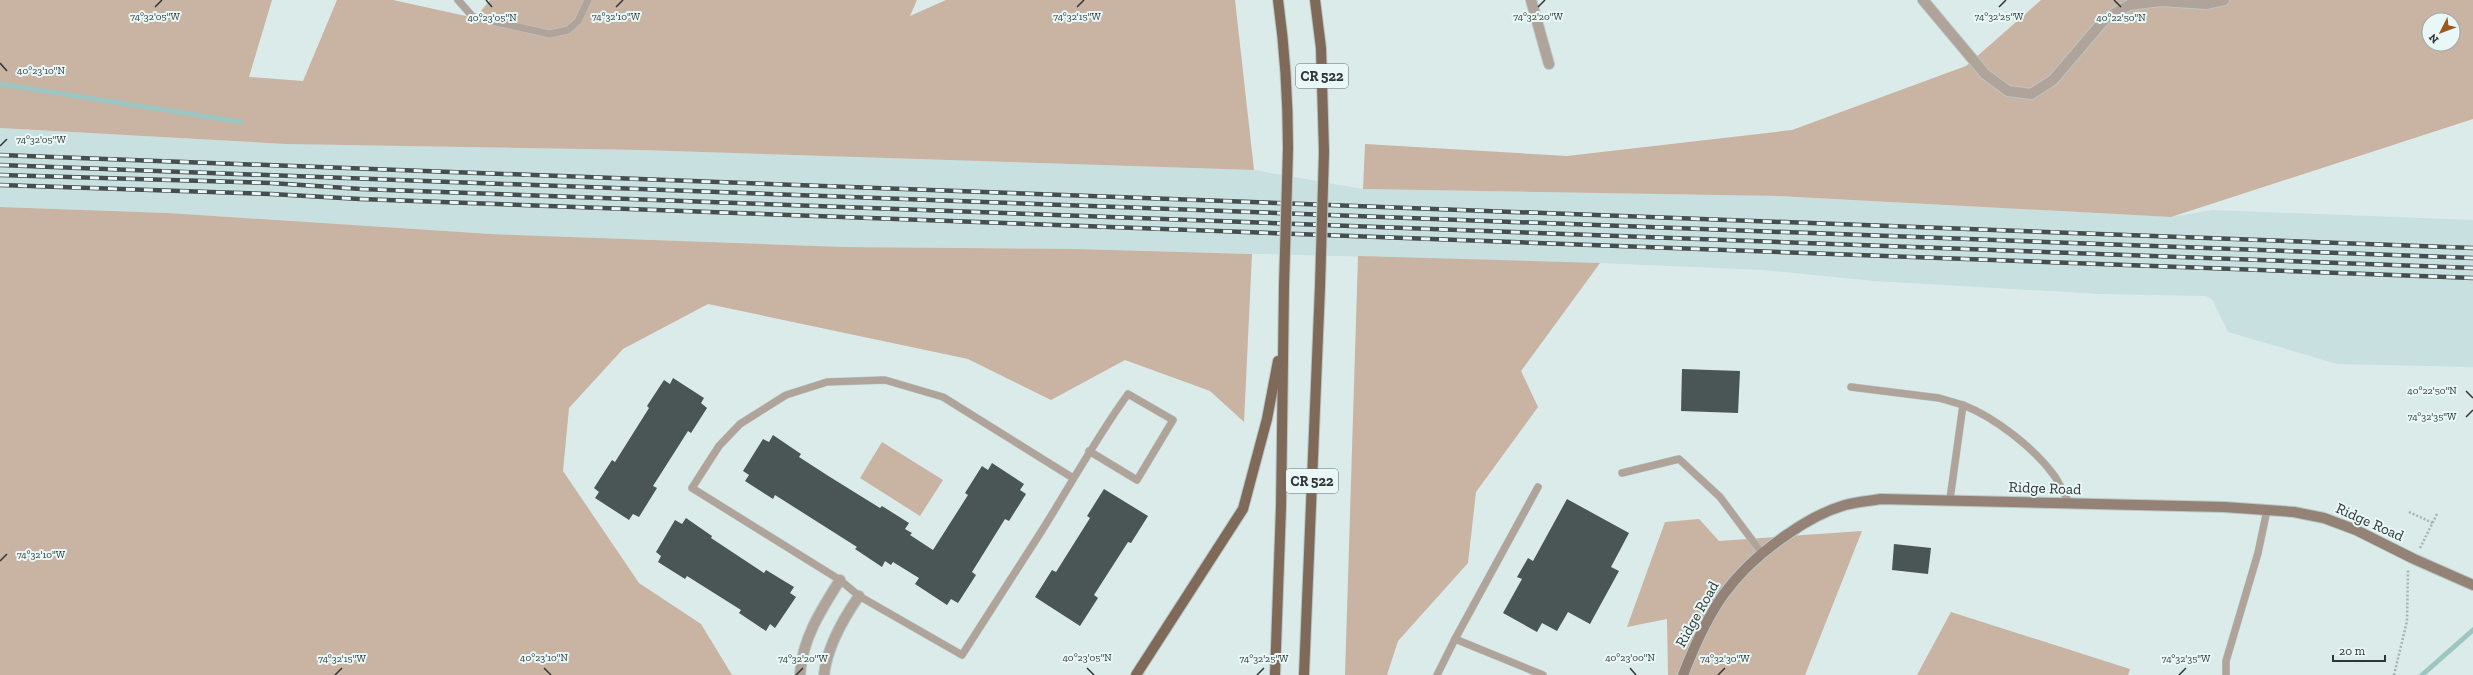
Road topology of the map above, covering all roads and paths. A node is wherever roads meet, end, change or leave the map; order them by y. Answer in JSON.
{"nodes":[{"id":1,"x":458,"y":0,"type":"edge"},
{"id":2,"x":588,"y":0,"type":"edge"},
{"id":3,"x":1278,"y":0,"type":"edge"},
{"id":4,"x":1315,"y":0,"type":"edge"},
{"id":5,"x":1531,"y":0,"type":"edge"},
{"id":6,"x":1923,"y":0,"type":"edge"},
{"id":7,"x":2224,"y":0,"type":"edge"},
{"id":8,"x":1549,"y":64,"type":"dead end"},
{"id":9,"x":1283,"y":335,"type":"junction"},
{"id":10,"x":1851,"y":387,"type":"dead end"},
{"id":11,"x":1963,"y":405,"type":"junction"},
{"id":12,"x":1089,"y":451,"type":"junction"},
{"id":13,"x":1622,"y":473,"type":"dead end"},
{"id":14,"x":1073,"y":478,"type":"junction"},
{"id":15,"x":1538,"y":487,"type":"dead end"},
{"id":16,"x":1950,"y":499,"type":"junction"},
{"id":17,"x":2070,"y":504,"type":"junction"},
{"id":18,"x":2267,"y":510,"type":"junction"},
{"id":19,"x":2409,"y":512,"type":"dead end"},
{"id":20,"x":2437,"y":514,"type":"dead end"},
{"id":21,"x":2433,"y":523,"type":"junction"},
{"id":22,"x":2422,"y":546,"type":"dead end"},
{"id":23,"x":1761,"y":552,"type":"junction"},
{"id":24,"x":2408,"y":571,"type":"dead end"},
{"id":25,"x":840,"y":580,"type":"junction"},
{"id":26,"x":2473,"y":585,"type":"edge"},
{"id":27,"x":859,"y":596,"type":"junction"},
{"id":28,"x":1455,"y":639,"type":"junction"},
{"id":29,"x":800,"y":675,"type":"edge"},
{"id":30,"x":824,"y":675,"type":"edge"},
{"id":31,"x":1136,"y":675,"type":"edge"},
{"id":32,"x":1275,"y":675,"type":"edge"},
{"id":33,"x":1304,"y":675,"type":"edge"},
{"id":34,"x":1438,"y":675,"type":"edge"},
{"id":35,"x":1543,"y":675,"type":"edge"},
{"id":36,"x":1683,"y":675,"type":"edge"},
{"id":37,"x":2226,"y":675,"type":"edge"},
{"id":38,"x":2394,"y":675,"type":"edge"}],
"edges":[{"from":1,"to":2,"type":"lane"},
{"from":3,"to":9,"type":"main road","number":"CR 522","bridge":true},
{"from":4,"to":33,"type":"main road","number":"CR 522","bridge":true},
{"from":5,"to":8,"type":"street"},
{"from":6,"to":7,"type":"street"},
{"from":9,"to":31,"type":"main road"},
{"from":9,"to":32,"type":"main road","number":"CR 522"},
{"from":10,"to":11,"type":"lane"},
{"from":11,"to":16,"type":"lane"},
{"from":11,"to":17,"type":"lane"},
{"from":12,"to":12,"type":"lane"},
{"from":12,"to":14,"type":"lane"},
{"from":13,"to":23,"type":"lane"},
{"from":14,"to":25,"type":"lane"},
{"from":14,"to":27,"type":"lane"},
{"from":15,"to":28,"type":"lane"},
{"from":16,"to":17,"type":"street","name":"Ridge Road"},
{"from":16,"to":23,"type":"street","name":"Ridge Road"},
{"from":17,"to":18,"type":"street","name":"Ridge Road"},
{"from":18,"to":26,"type":"street","name":"Ridge Road"},
{"from":18,"to":37,"type":"lane"},
{"from":19,"to":21,"type":"path"},
{"from":20,"to":21,"type":"path"},
{"from":21,"to":22,"type":"path"},
{"from":23,"to":36,"type":"street","name":"Ridge Road"},
{"from":24,"to":38,"type":"path"},
{"from":25,"to":27,"type":"lane"},
{"from":25,"to":29,"type":"street"},
{"from":27,"to":30,"type":"street"},
{"from":28,"to":34,"type":"lane"},
{"from":28,"to":35,"type":"lane"}]}
